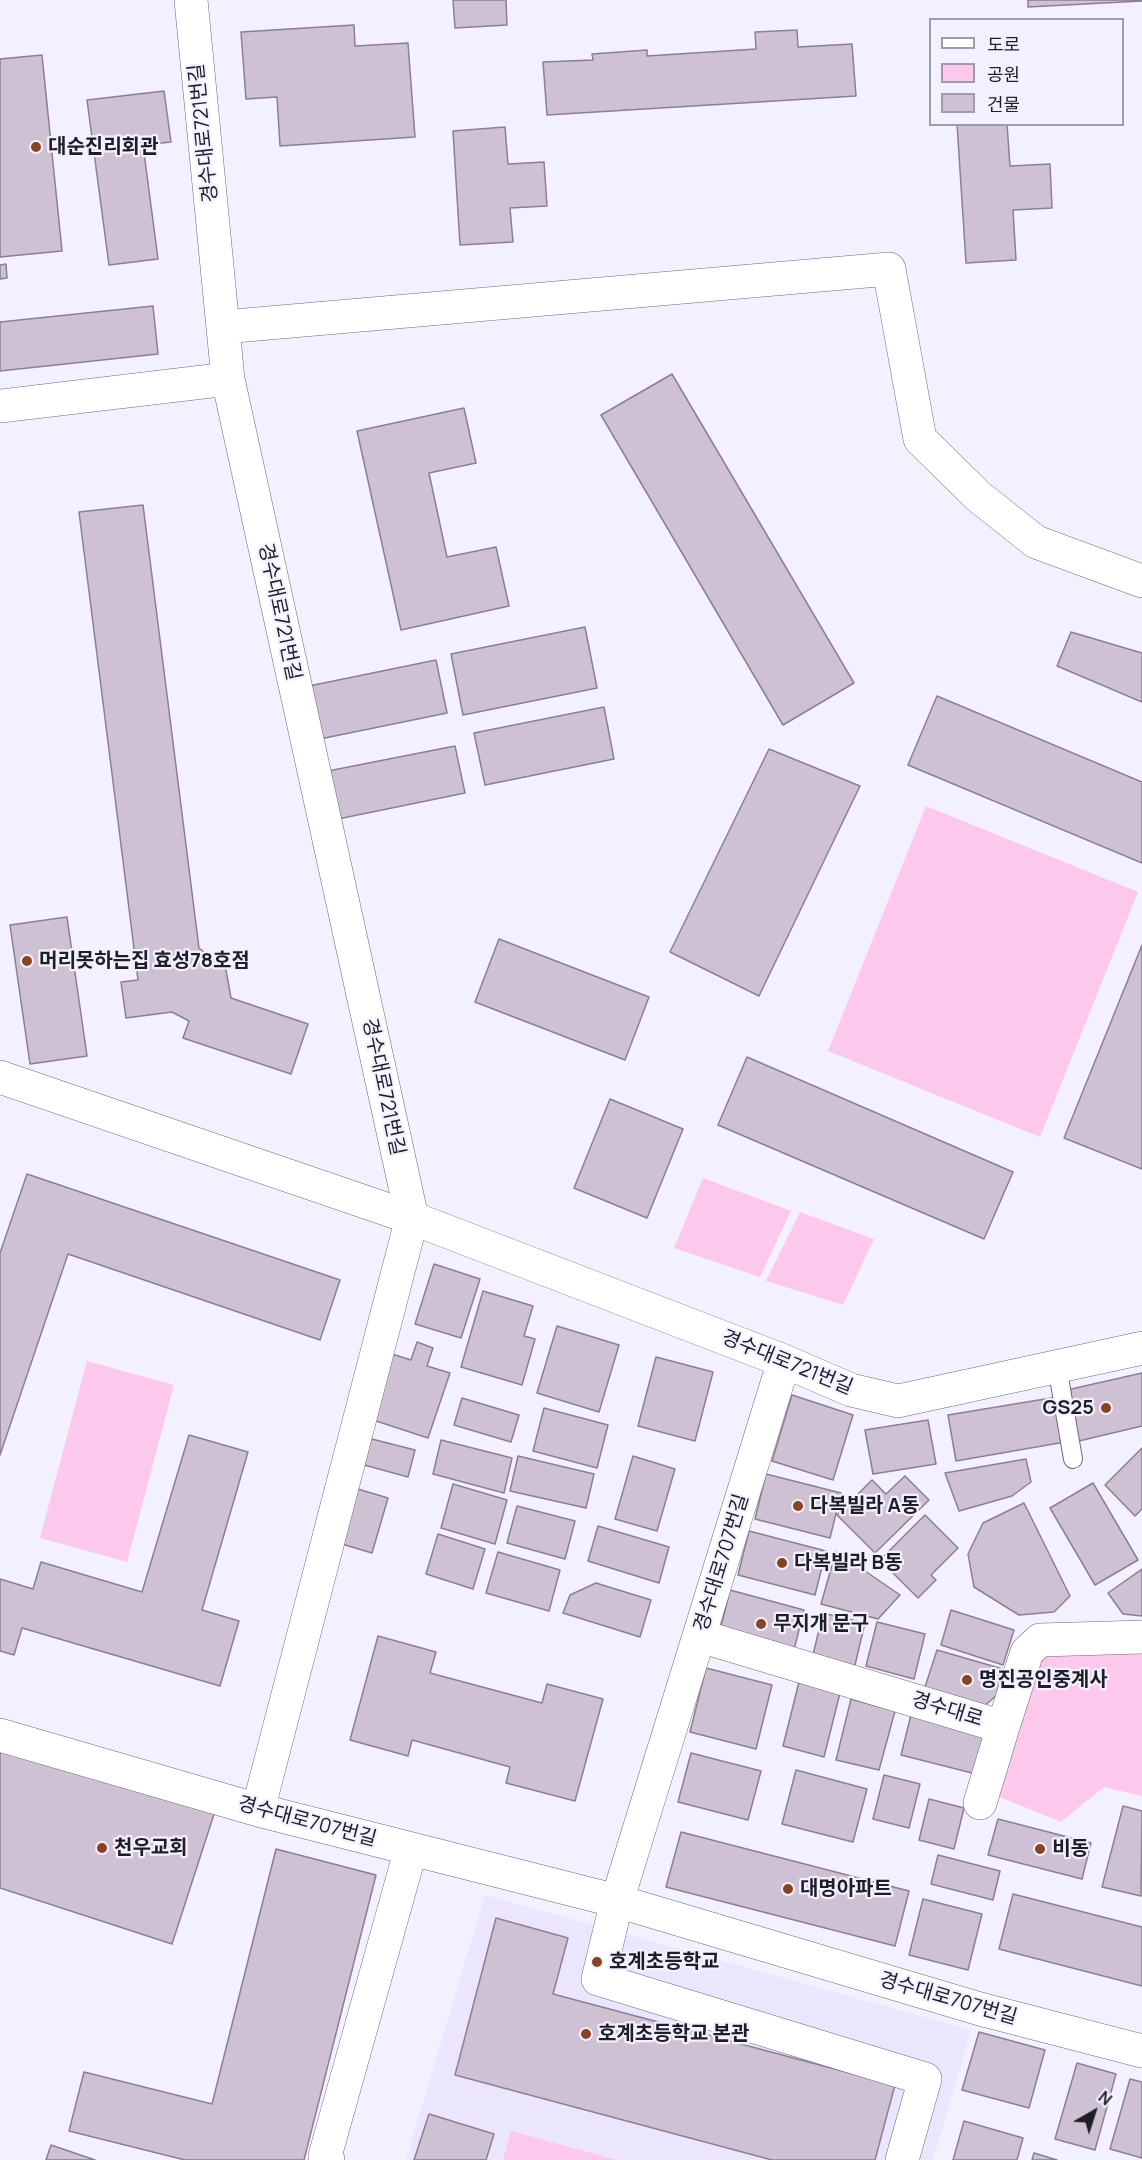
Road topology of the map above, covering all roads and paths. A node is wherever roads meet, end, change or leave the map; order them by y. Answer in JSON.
{"nodes":[{"id":1,"x":191,"y":0,"type":"edge"},
{"id":2,"x":223,"y":327,"type":"junction"},
{"id":3,"x":228,"y":379,"type":"junction"},
{"id":4,"x":0,"y":406,"type":"edge"},
{"id":5,"x":1142,"y":581,"type":"edge"},
{"id":6,"x":0,"y":1077,"type":"edge"},
{"id":7,"x":412,"y":1218,"type":"junction"},
{"id":8,"x":1142,"y":1348,"type":"edge"},
{"id":9,"x":784,"y":1361,"type":"junction"},
{"id":10,"x":1057,"y":1366,"type":"junction"},
{"id":11,"x":1073,"y":1459,"type":"dead end"},
{"id":12,"x":700,"y":1636,"type":"junction"},
{"id":13,"x":1142,"y":1637,"type":"edge"},
{"id":14,"x":1003,"y":1727,"type":"junction"},
{"id":15,"x":0,"y":1735,"type":"edge"},
{"id":16,"x":980,"y":1803,"type":"dead end"},
{"id":17,"x":258,"y":1810,"type":"junction"},
{"id":18,"x":411,"y":1849,"type":"junction"},
{"id":19,"x":617,"y":1901,"type":"junction"},
{"id":20,"x":1142,"y":2051,"type":"edge"},
{"id":21,"x":328,"y":2160,"type":"edge"},
{"id":22,"x":902,"y":2160,"type":"edge"}],
"edges":[{"from":1,"to":2,"type":"street","name":"경수대로721번길"},
{"from":2,"to":3,"type":"street","name":"경수대로721번길"},
{"from":2,"to":5,"type":"street"},
{"from":3,"to":4,"type":"street"},
{"from":3,"to":7,"type":"street","name":"경수대로721번길"},
{"from":6,"to":7,"type":"street","name":"경수대로721번길"},
{"from":7,"to":9,"type":"street","name":"경수대로721번길"},
{"from":7,"to":17,"type":"street"},
{"from":8,"to":10,"type":"street","name":"경수대로721번길"},
{"from":9,"to":10,"type":"street","name":"경수대로721번길"},
{"from":9,"to":12,"type":"street","name":"경수대로707번길"},
{"from":10,"to":11,"type":"lane"},
{"from":12,"to":14,"type":"street","name":"경수대로"},
{"from":12,"to":19,"type":"street","name":"경수대로707번길"},
{"from":13,"to":14,"type":"street","name":"경수대로"},
{"from":14,"to":16,"type":"street"},
{"from":15,"to":17,"type":"street","name":"경수대로707번길"},
{"from":17,"to":18,"type":"street","name":"경수대로707번길"},
{"from":18,"to":19,"type":"street","name":"경수대로707번길"},
{"from":18,"to":21,"type":"street"},
{"from":19,"to":20,"type":"street","name":"경수대로707번길"},
{"from":19,"to":22,"type":"street"}]}
